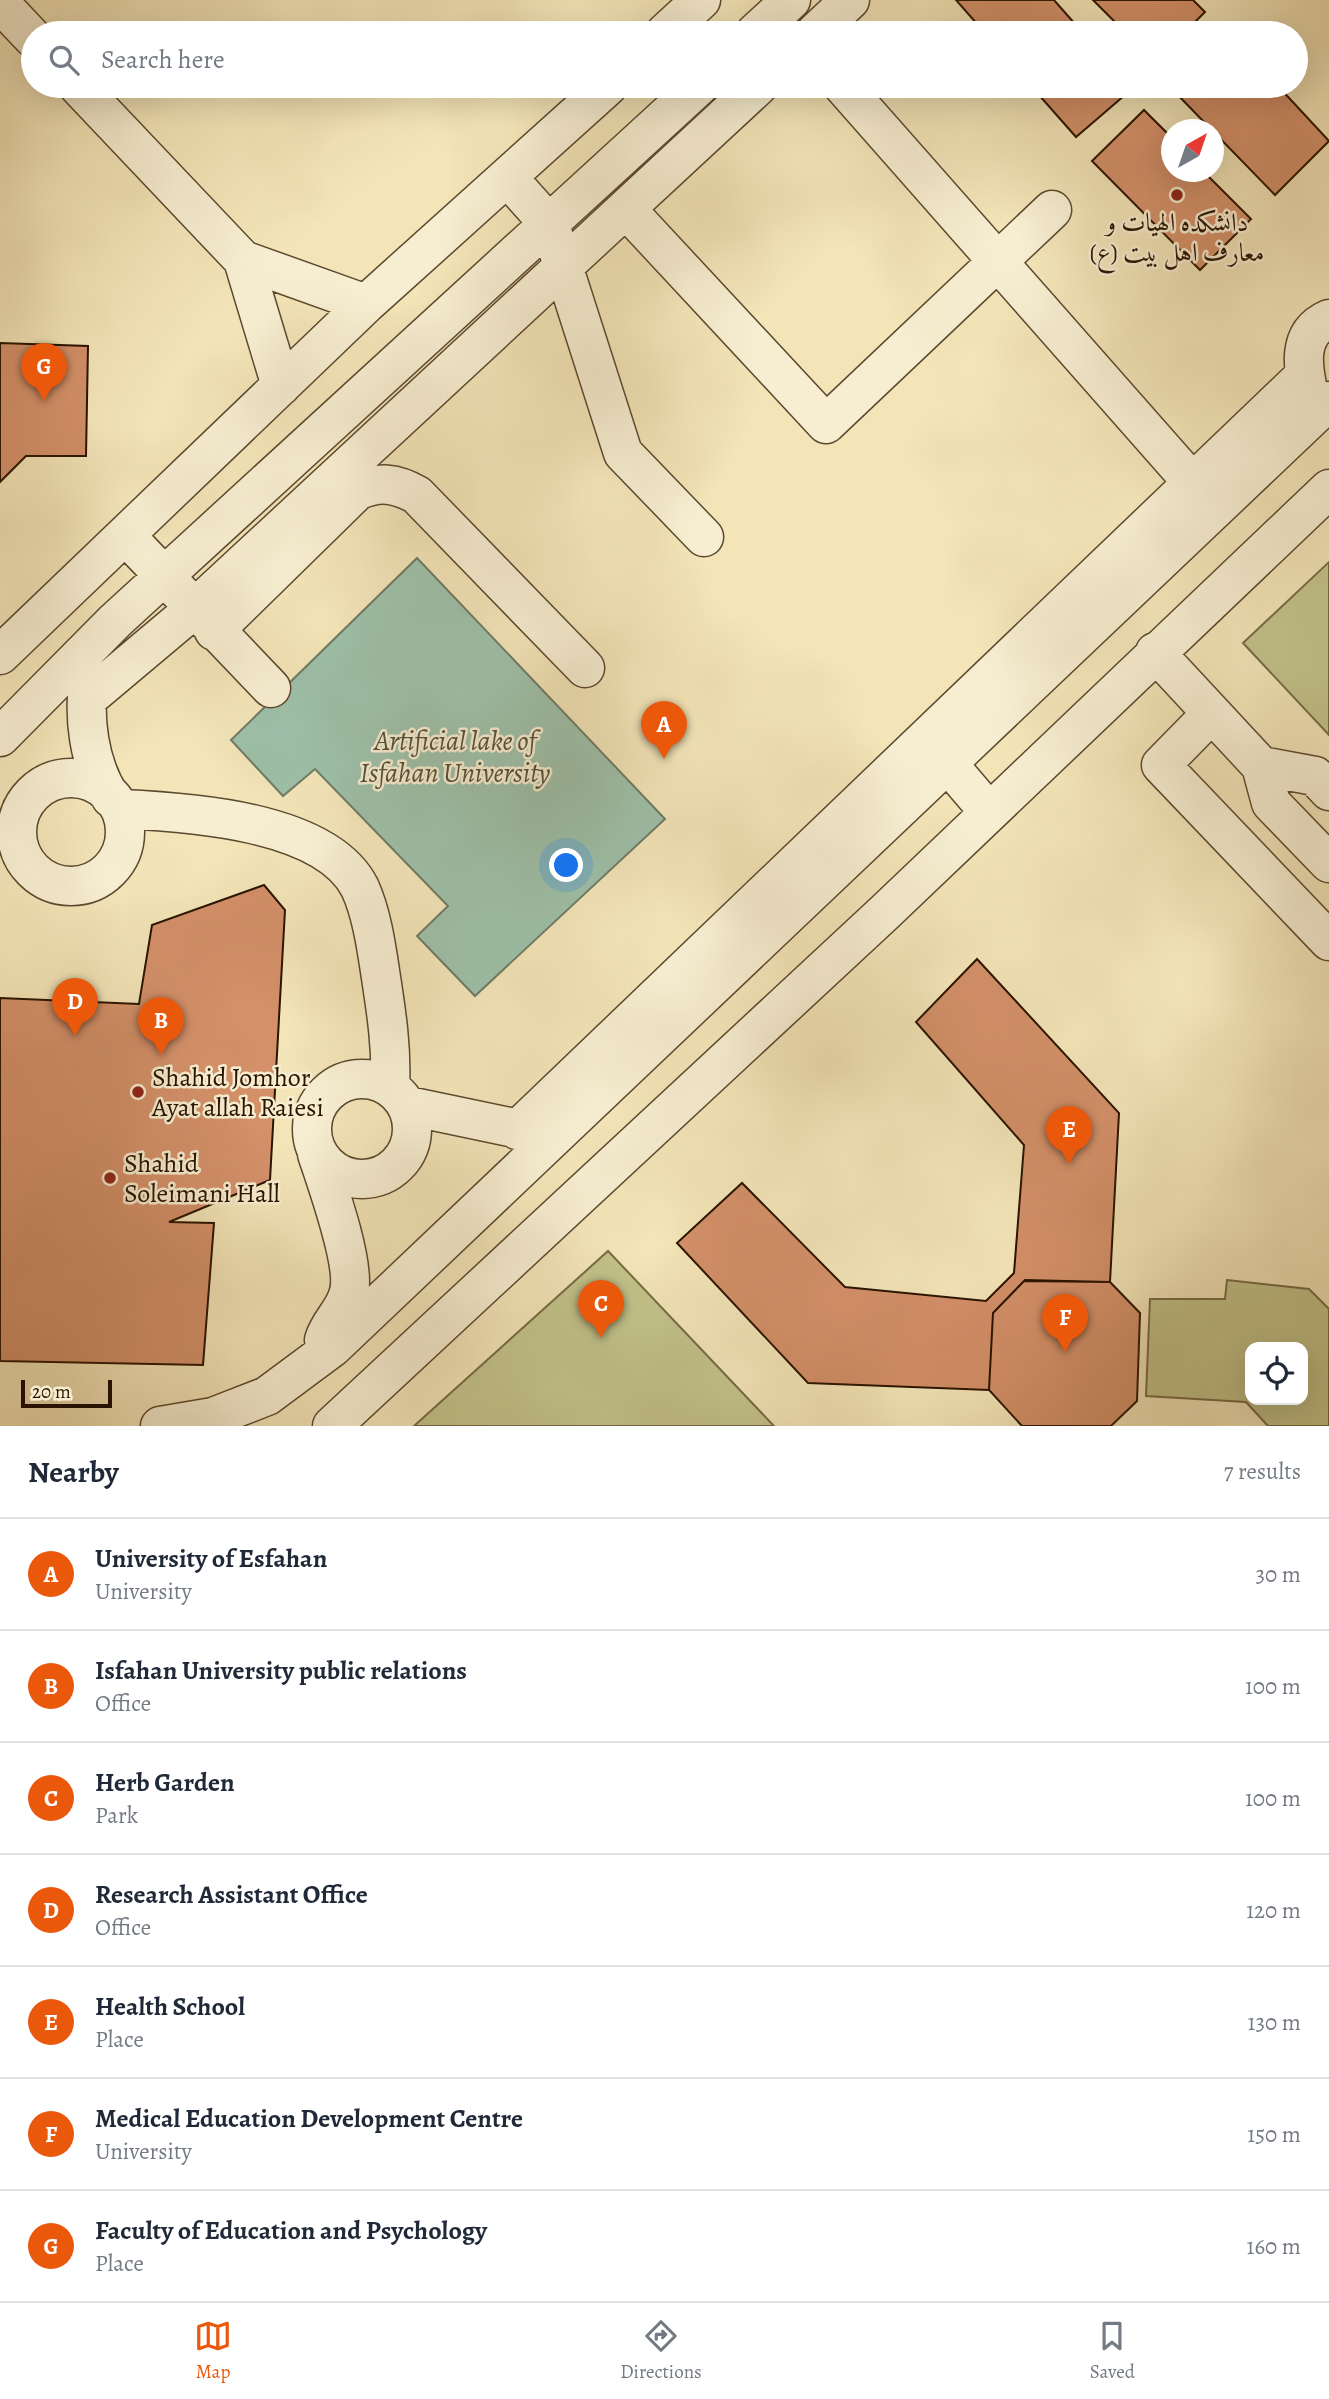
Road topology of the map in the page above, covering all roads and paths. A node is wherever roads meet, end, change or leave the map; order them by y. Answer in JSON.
{"nodes":[{"id":1,"x":701,"y":0,"type":"edge"},
{"id":2,"x":791,"y":0,"type":"edge"},
{"id":3,"x":850,"y":0,"type":"edge"},
{"id":4,"x":0,"y":3,"type":"edge"},
{"id":5,"x":678,"y":21,"type":"edge"},
{"id":6,"x":768,"y":21,"type":"edge"},
{"id":7,"x":828,"y":21,"type":"edge"},
{"id":8,"x":21,"y":25,"type":"edge"},
{"id":9,"x":89,"y":98,"type":"edge"},
{"id":10,"x":595,"y":98,"type":"edge"},
{"id":11,"x":686,"y":98,"type":"edge"},
{"id":12,"x":745,"y":98,"type":"edge"},
{"id":13,"x":854,"y":98,"type":"edge"},
{"id":14,"x":508,"y":178,"type":"junction"},
{"id":15,"x":626,"y":209,"type":"junction"},
{"id":16,"x":1052,"y":210,"type":"dead end"},
{"id":17,"x":550,"y":225,"type":"junction"},
{"id":18,"x":243,"y":260,"type":"junction"},
{"id":19,"x":998,"y":261,"type":"junction"},
{"id":20,"x":564,"y":265,"type":"junction"},
{"id":21,"x":366,"y":304,"type":"junction"},
{"id":22,"x":1329,"y":319,"type":"edge"},
{"id":23,"x":281,"y":386,"type":"junction"},
{"id":24,"x":1320,"y":403,"type":"edge"},
{"id":25,"x":1192,"y":482,"type":"junction"},
{"id":26,"x":1329,"y":489,"type":"edge"},
{"id":27,"x":125,"y":535,"type":"junction"},
{"id":28,"x":704,"y":537,"type":"dead end"},
{"id":29,"x":163,"y":578,"type":"junction"},
{"id":30,"x":204,"y":620,"type":"junction"},
{"id":31,"x":115,"y":621,"type":"junction"},
{"id":32,"x":1155,"y":652,"type":"junction"},
{"id":33,"x":0,"y":655,"type":"edge"},
{"id":34,"x":585,"y":667,"type":"dead end"},
{"id":35,"x":271,"y":688,"type":"dead end"},
{"id":36,"x":87,"y":699,"type":"junction"},
{"id":37,"x":1211,"y":714,"type":"junction"},
{"id":38,"x":0,"y":737,"type":"edge"},
{"id":39,"x":947,"y":764,"type":"junction"},
{"id":40,"x":1261,"y":766,"type":"junction"},
{"id":41,"x":1329,"y":791,"type":"edge"},
{"id":42,"x":116,"y":803,"type":"junction"},
{"id":43,"x":989,"y":812,"type":"junction"},
{"id":44,"x":13,"y":855,"type":"edge"},
{"id":45,"x":1329,"y":863,"type":"edge"},
{"id":46,"x":1329,"y":941,"type":"edge"},
{"id":47,"x":400,"y":1097,"type":"junction"},
{"id":48,"x":578,"y":1114,"type":"junction"},
{"id":49,"x":517,"y":1130,"type":"junction"},
{"id":50,"x":317,"y":1154,"type":"junction"},
{"id":51,"x":319,"y":1358,"type":"junction"},
{"id":52,"x":160,"y":1426,"type":"edge"},
{"id":53,"x":332,"y":1426,"type":"edge"}],
"edges":[{"from":1,"to":5,"type":"street"},
{"from":2,"to":6,"type":"street"},
{"from":3,"to":7,"type":"street"},
{"from":4,"to":8,"type":"street"},
{"from":9,"to":18,"type":"street"},
{"from":10,"to":14,"type":"street"},
{"from":11,"to":17,"type":"street"},
{"from":12,"to":15,"type":"street"},
{"from":13,"to":19,"type":"street"},
{"from":14,"to":17,"type":"street"},
{"from":14,"to":21,"type":"street"},
{"from":15,"to":19,"type":"street"},
{"from":15,"to":20,"type":"street"},
{"from":16,"to":19,"type":"street"},
{"from":17,"to":20,"type":"street"},
{"from":17,"to":29,"type":"street"},
{"from":18,"to":21,"type":"street"},
{"from":18,"to":23,"type":"street"},
{"from":19,"to":25,"type":"street"},
{"from":20,"to":28,"type":"street"},
{"from":20,"to":30,"type":"street"},
{"from":21,"to":23,"type":"street"},
{"from":22,"to":24,"type":"street"},
{"from":23,"to":27,"type":"street"},
{"from":24,"to":25,"type":"street"},
{"from":24,"to":39,"type":"street"},
{"from":25,"to":49,"type":"street"},
{"from":26,"to":32,"type":"street"},
{"from":27,"to":29,"type":"street"},
{"from":27,"to":33,"type":"street"},
{"from":29,"to":30,"type":"street"},
{"from":29,"to":31,"type":"street"},
{"from":30,"to":34,"type":"street"},
{"from":30,"to":35,"type":"street"},
{"from":30,"to":36,"type":"street"},
{"from":31,"to":36,"type":"street"},
{"from":31,"to":38,"type":"street"},
{"from":32,"to":37,"type":"street"},
{"from":32,"to":43,"type":"street"},
{"from":36,"to":42,"type":"street"},
{"from":37,"to":40,"type":"street"},
{"from":37,"to":46,"type":"street"},
{"from":39,"to":43,"type":"street"},
{"from":39,"to":48,"type":"street"},
{"from":40,"to":41,"type":"street"},
{"from":40,"to":45,"type":"street"},
{"from":42,"to":44,"type":"street"},
{"from":42,"to":44,"type":"street"},
{"from":42,"to":47,"type":"street"},
{"from":43,"to":53,"type":"street"},
{"from":47,"to":49,"type":"street"},
{"from":47,"to":50,"type":"street"},
{"from":47,"to":50,"type":"street"},
{"from":48,"to":49,"type":"street"},
{"from":48,"to":51,"type":"street"},
{"from":50,"to":51,"type":"street"},
{"from":51,"to":52,"type":"street"}]}
